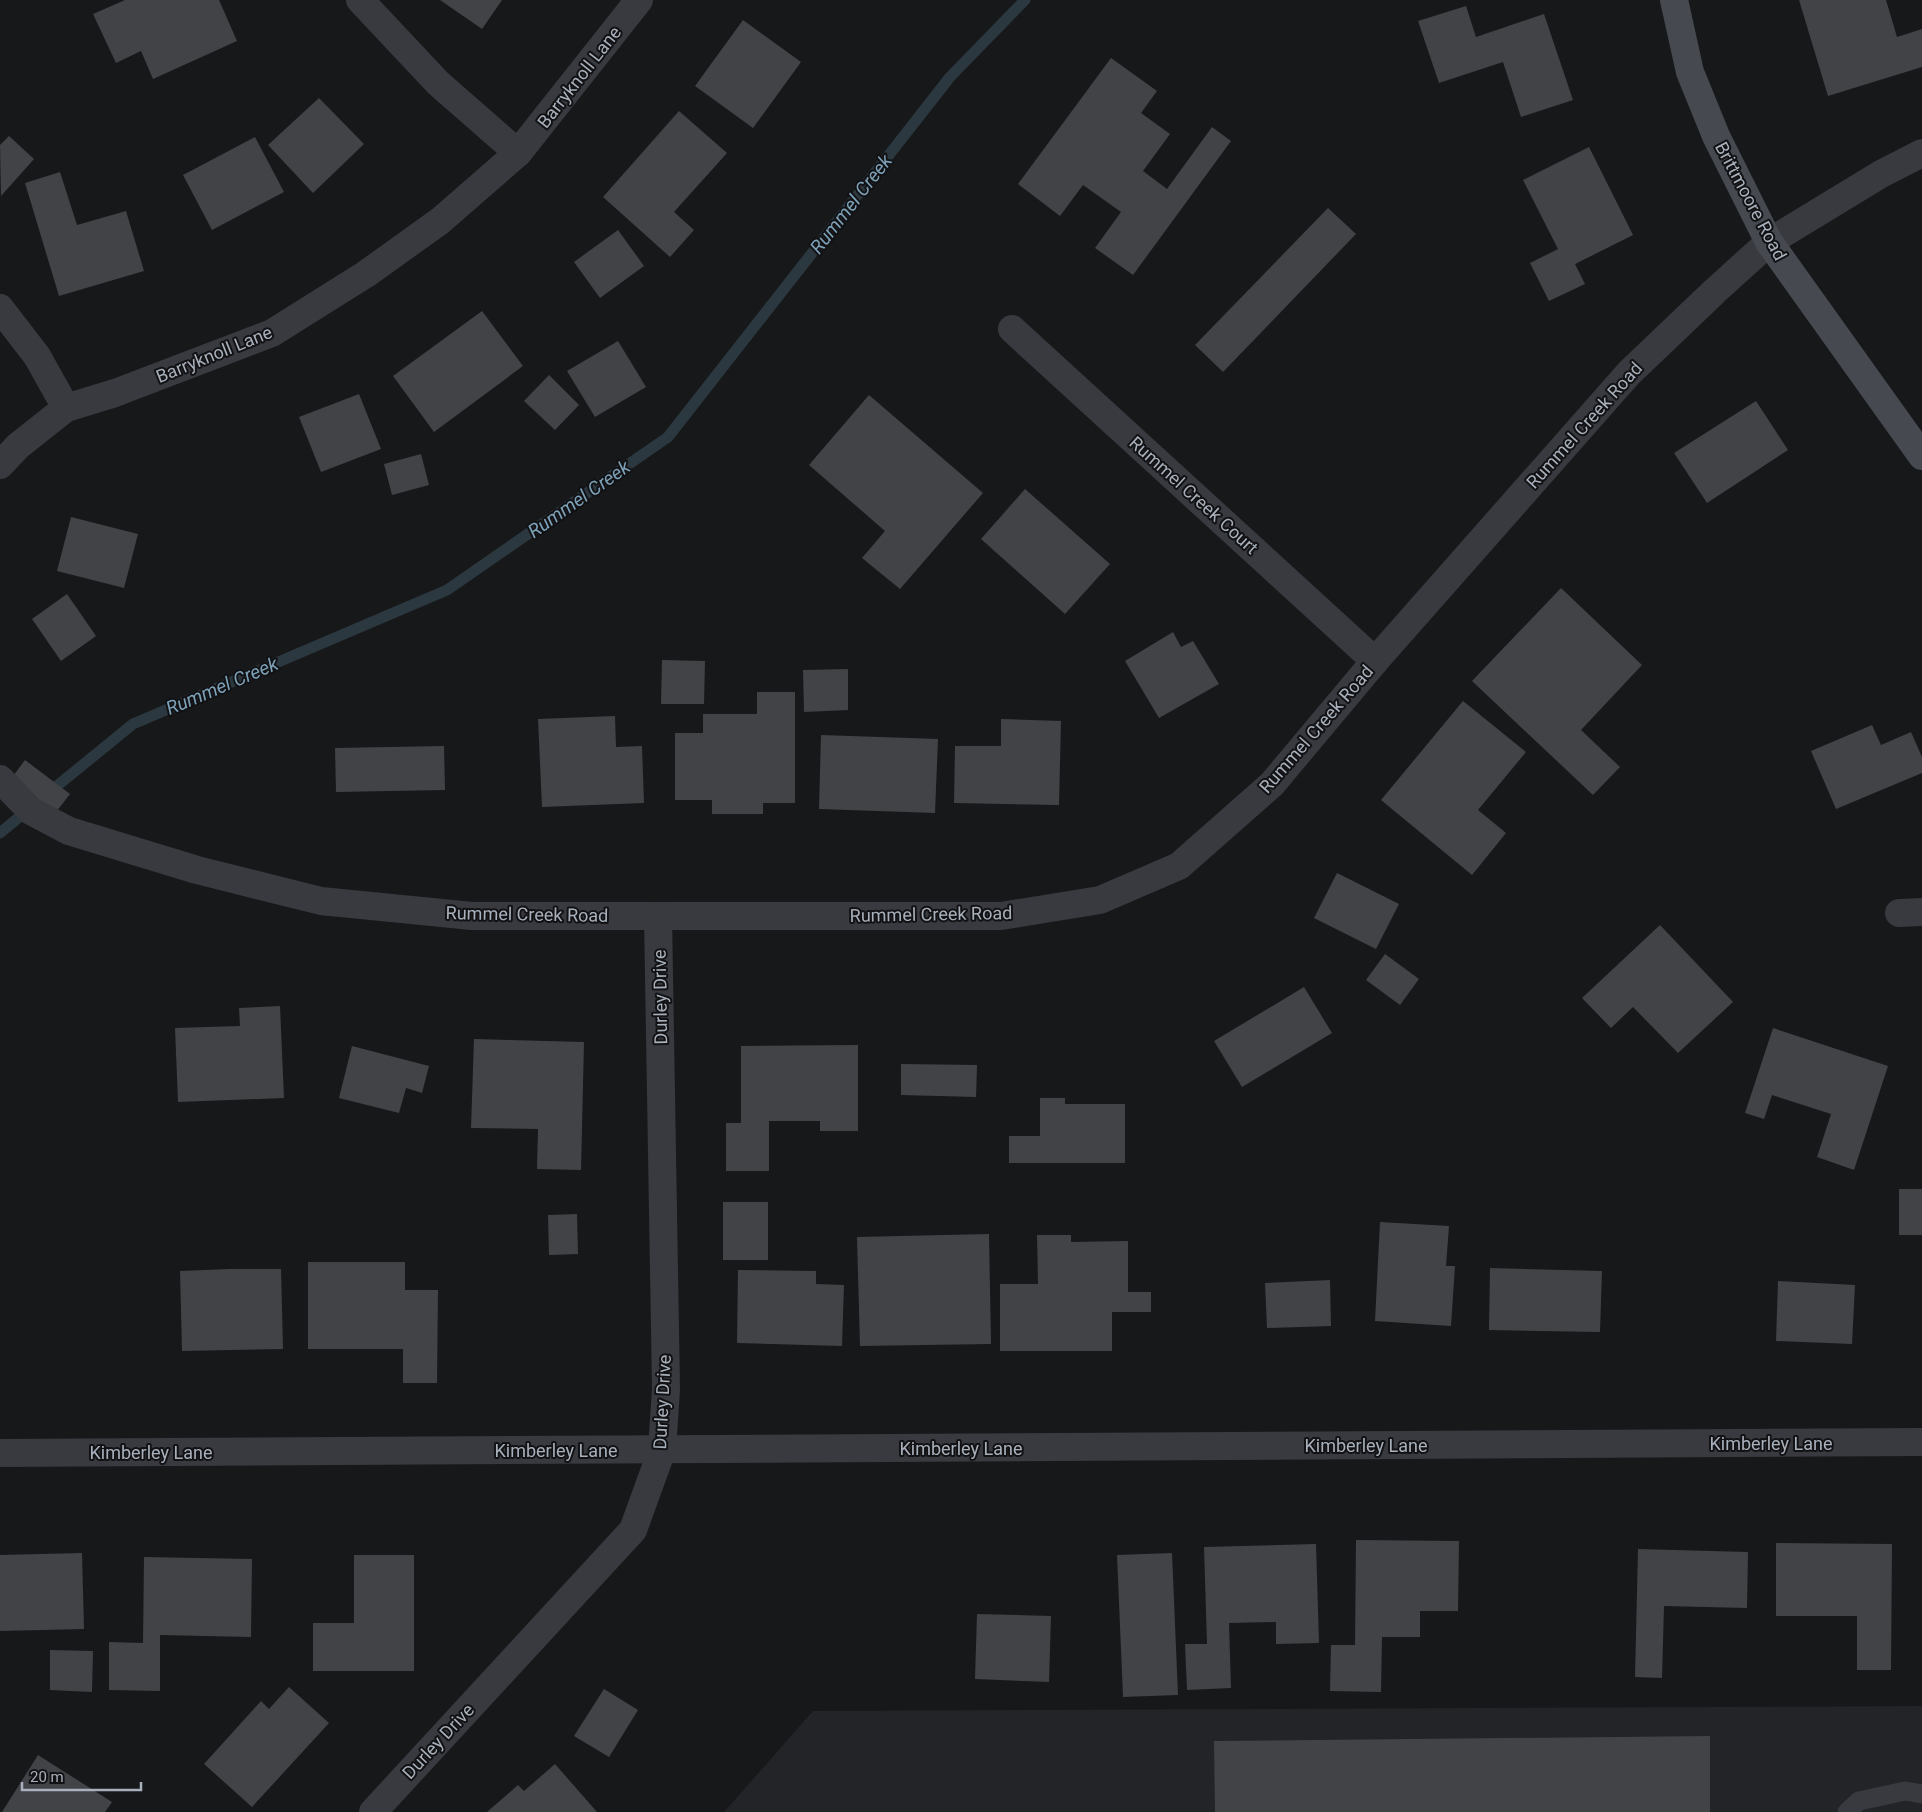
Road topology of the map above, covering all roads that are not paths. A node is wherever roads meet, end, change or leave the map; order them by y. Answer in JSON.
{"nodes":[{"id":1,"x":360,"y":0,"type":"edge"},
{"id":2,"x":639,"y":0,"type":"edge"},
{"id":3,"x":1674,"y":0,"type":"edge"},
{"id":4,"x":518,"y":153,"type":"junction"},
{"id":5,"x":1922,"y":153,"type":"edge"},
{"id":6,"x":1769,"y":242,"type":"junction"},
{"id":7,"x":0,"y":308,"type":"edge"},
{"id":8,"x":1012,"y":329,"type":"dead end"},
{"id":9,"x":66,"y":408,"type":"junction"},
{"id":10,"x":1922,"y":456,"type":"edge"},
{"id":11,"x":0,"y":465,"type":"edge"},
{"id":12,"x":1375,"y":661,"type":"junction"},
{"id":13,"x":0,"y":779,"type":"edge"},
{"id":14,"x":658,"y":916,"type":"junction"},
{"id":15,"x":1922,"y":1442,"type":"edge"},
{"id":16,"x":662,"y":1450,"type":"junction"},
{"id":17,"x":0,"y":1453,"type":"edge"},
{"id":18,"x":1922,"y":1794,"type":"edge"},
{"id":19,"x":373,"y":1812,"type":"edge"},
{"id":20,"x":1847,"y":1812,"type":"edge"}],
"edges":[{"from":1,"to":4,"type":"street"},
{"from":2,"to":4,"type":"street","name":"Barryknoll Lane"},
{"from":3,"to":6,"type":"street","name":"Brittmoore Road"},
{"from":4,"to":9,"type":"street","name":"Barryknoll Lane"},
{"from":5,"to":6,"type":"street","name":"Rummel Creek Road"},
{"from":6,"to":10,"type":"street","name":"Brittmoore Road"},
{"from":6,"to":12,"type":"street","name":"Rummel Creek Road"},
{"from":7,"to":9,"type":"street"},
{"from":8,"to":12,"type":"street","name":"Rummel Creek Court"},
{"from":9,"to":11,"type":"street"},
{"from":12,"to":14,"type":"street","name":"Rummel Creek Road"},
{"from":13,"to":14,"type":"street","name":"Rummel Creek Road"},
{"from":14,"to":16,"type":"street","name":"Durley Drive"},
{"from":15,"to":16,"type":"street","name":"Kimberley Lane"},
{"from":16,"to":17,"type":"street","name":"Kimberley Lane"},
{"from":16,"to":19,"type":"street","name":"Durley Drive"},
{"from":18,"to":20,"type":"lane"}]}
